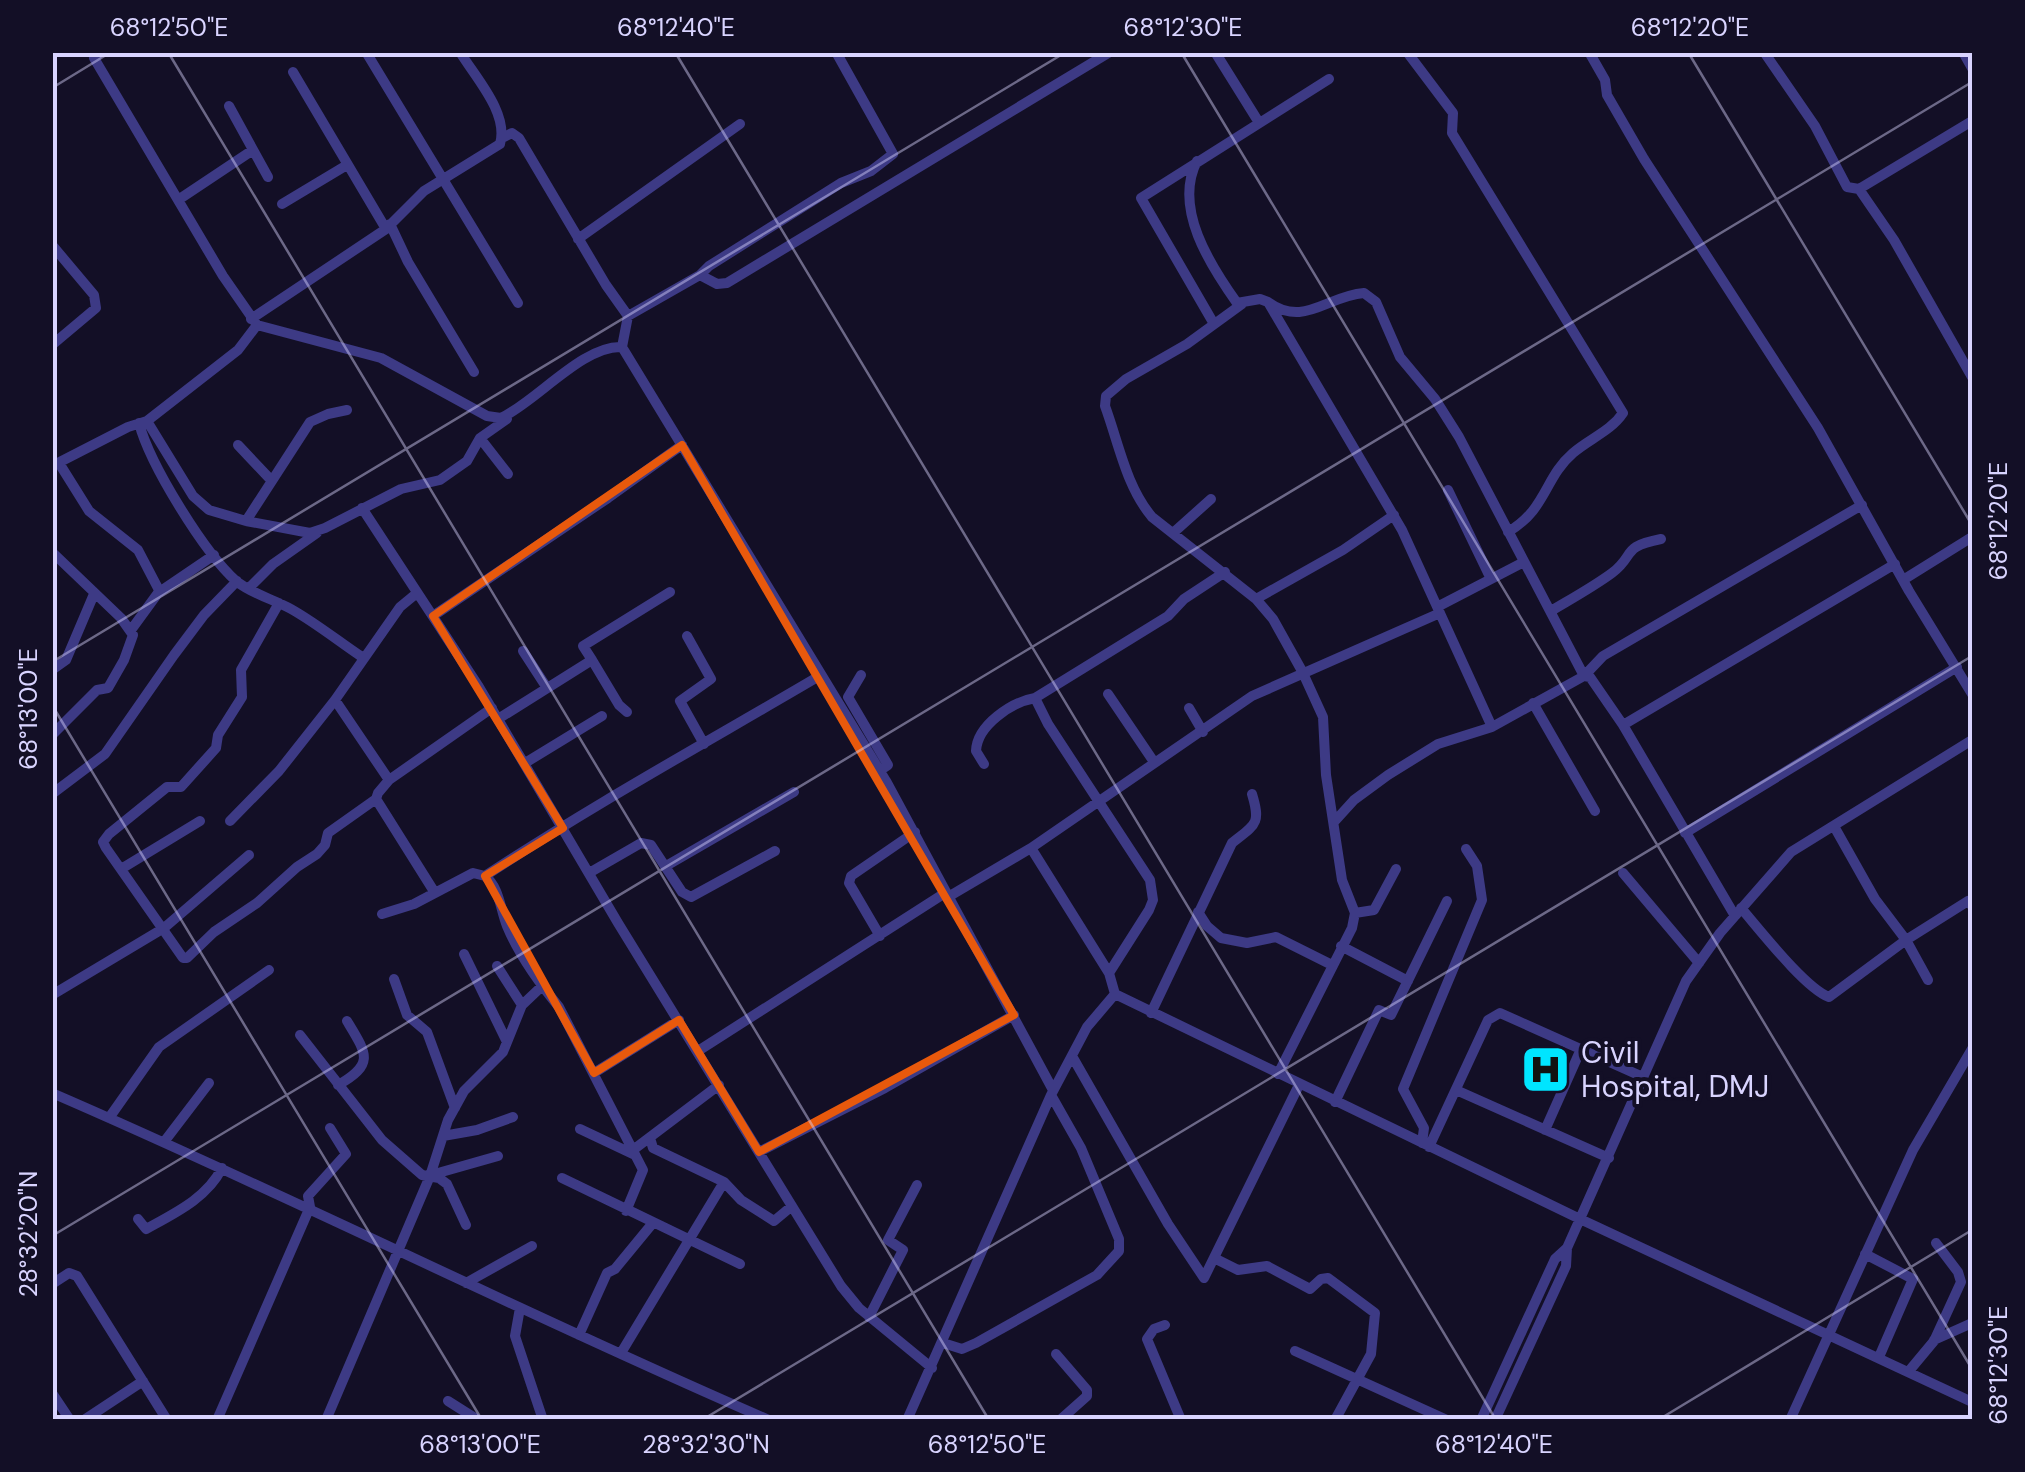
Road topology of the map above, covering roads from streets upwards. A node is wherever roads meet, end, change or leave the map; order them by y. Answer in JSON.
{"nodes":[{"id":1,"x":100,"y":52,"type":"edge"},
{"id":2,"x":366,"y":52,"type":"edge"},
{"id":3,"x":460,"y":52,"type":"edge"},
{"id":4,"x":836,"y":52,"type":"edge"},
{"id":5,"x":1110,"y":52,"type":"edge"},
{"id":6,"x":1215,"y":52,"type":"edge"},
{"id":7,"x":1406,"y":52,"type":"edge"},
{"id":8,"x":1590,"y":52,"type":"edge"},
{"id":9,"x":1764,"y":52,"type":"edge"},
{"id":10,"x":1962,"y":52,"type":"edge"},
{"id":11,"x":1972,"y":68,"type":"edge"},
{"id":12,"x":293,"y":72,"type":"dead end"},
{"id":13,"x":1330,"y":79,"type":"dead end"},
{"id":14,"x":228,"y":106,"type":"dead end"},
{"id":15,"x":1258,"y":121,"type":"junction"},
{"id":16,"x":1972,"y":121,"type":"edge"},
{"id":17,"x":740,"y":124,"type":"dead end"},
{"id":18,"x":502,"y":138,"type":"junction"},
{"id":19,"x":253,"y":150,"type":"junction"},
{"id":20,"x":1197,"y":161,"type":"junction"},
{"id":21,"x":347,"y":166,"type":"junction"},
{"id":22,"x":268,"y":177,"type":"dead end"},
{"id":23,"x":442,"y":182,"type":"junction"},
{"id":24,"x":1858,"y":189,"type":"junction"},
{"id":25,"x":178,"y":200,"type":"junction"},
{"id":26,"x":282,"y":204,"type":"dead end"},
{"id":27,"x":388,"y":226,"type":"junction"},
{"id":28,"x":578,"y":238,"type":"junction"},
{"id":29,"x":52,"y":245,"type":"edge"},
{"id":30,"x":703,"y":276,"type":"junction"},
{"id":31,"x":1268,"y":302,"type":"junction"},
{"id":32,"x":518,"y":303,"type":"dead end"},
{"id":33,"x":1242,"y":304,"type":"junction"},
{"id":34,"x":628,"y":316,"type":"junction"},
{"id":35,"x":254,"y":322,"type":"junction"},
{"id":36,"x":1214,"y":324,"type":"junction"},
{"id":37,"x":52,"y":345,"type":"edge"},
{"id":38,"x":622,"y":347,"type":"junction"},
{"id":39,"x":474,"y":372,"type":"dead end"},
{"id":40,"x":1972,"y":378,"type":"edge"},
{"id":41,"x":347,"y":410,"type":"dead end"},
{"id":42,"x":143,"y":422,"type":"junction"},
{"id":43,"x":480,"y":438,"type":"junction"},
{"id":44,"x":238,"y":445,"type":"dead end"},
{"id":45,"x":682,"y":445,"type":"junction"},
{"id":46,"x":56,"y":464,"type":"edge"},
{"id":47,"x":508,"y":474,"type":"dead end"},
{"id":48,"x":272,"y":480,"type":"junction"},
{"id":49,"x":1448,"y":490,"type":"dead end"},
{"id":50,"x":1211,"y":498,"type":"dead end"},
{"id":51,"x":1862,"y":506,"type":"junction"},
{"id":52,"x":362,"y":508,"type":"junction"},
{"id":53,"x":1394,"y":515,"type":"junction"},
{"id":54,"x":246,"y":521,"type":"junction"},
{"id":55,"x":319,"y":531,"type":"junction"},
{"id":56,"x":1508,"y":532,"type":"junction"},
{"id":57,"x":1173,"y":533,"type":"junction"},
{"id":58,"x":1972,"y":536,"type":"edge"},
{"id":59,"x":1661,"y":539,"type":"dead end"},
{"id":60,"x":52,"y":552,"type":"edge"},
{"id":61,"x":214,"y":556,"type":"junction"},
{"id":62,"x":1524,"y":562,"type":"junction"},
{"id":63,"x":1894,"y":564,"type":"junction"},
{"id":64,"x":1225,"y":572,"type":"junction"},
{"id":65,"x":1491,"y":579,"type":"junction"},
{"id":66,"x":1903,"y":580,"type":"junction"},
{"id":67,"x":237,"y":582,"type":"junction"},
{"id":68,"x":248,"y":590,"type":"junction"},
{"id":69,"x":160,"y":592,"type":"junction"},
{"id":70,"x":670,"y":592,"type":"dead end"},
{"id":71,"x":417,"y":593,"type":"junction"},
{"id":72,"x":94,"y":594,"type":"junction"},
{"id":73,"x":1256,"y":599,"type":"junction"},
{"id":74,"x":280,"y":603,"type":"junction"},
{"id":75,"x":1440,"y":609,"type":"junction"},
{"id":76,"x":1551,"y":611,"type":"junction"},
{"id":77,"x":433,"y":616,"type":"junction"},
{"id":78,"x":131,"y":630,"type":"junction"},
{"id":79,"x":686,"y":636,"type":"dead end"},
{"id":80,"x":523,"y":651,"type":"dead end"},
{"id":81,"x":362,"y":657,"type":"junction"},
{"id":82,"x":592,"y":660,"type":"junction"},
{"id":83,"x":1957,"y":668,"type":"junction"},
{"id":84,"x":52,"y":670,"type":"edge"},
{"id":85,"x":1302,"y":672,"type":"junction"},
{"id":86,"x":821,"y":674,"type":"junction"},
{"id":87,"x":861,"y":676,"type":"dead end"},
{"id":88,"x":1584,"y":676,"type":"junction"},
{"id":89,"x":547,"y":688,"type":"junction"},
{"id":90,"x":1108,"y":694,"type":"dead end"},
{"id":91,"x":1972,"y":694,"type":"edge"},
{"id":92,"x":1035,"y":698,"type":"junction"},
{"id":93,"x":334,"y":700,"type":"junction"},
{"id":94,"x":1534,"y":703,"type":"junction"},
{"id":95,"x":1190,"y":708,"type":"dead end"},
{"id":96,"x":627,"y":712,"type":"dead end"},
{"id":97,"x":495,"y":713,"type":"junction"},
{"id":98,"x":602,"y":716,"type":"dead end"},
{"id":99,"x":1623,"y":725,"type":"junction"},
{"id":100,"x":1492,"y":728,"type":"junction"},
{"id":101,"x":1203,"y":732,"type":"junction"},
{"id":102,"x":52,"y":735,"type":"edge"},
{"id":103,"x":1972,"y":740,"type":"edge"},
{"id":104,"x":704,"y":744,"type":"junction"},
{"id":105,"x":1154,"y":762,"type":"junction"},
{"id":106,"x":524,"y":763,"type":"junction"},
{"id":107,"x":984,"y":764,"type":"dead end"},
{"id":108,"x":880,"y":770,"type":"junction"},
{"id":109,"x":389,"y":780,"type":"junction"},
{"id":110,"x":794,"y":792,"type":"dead end"},
{"id":111,"x":52,"y":794,"type":"edge"},
{"id":112,"x":1252,"y":794,"type":"dead end"},
{"id":113,"x":376,"y":799,"type":"junction"},
{"id":114,"x":1099,"y":801,"type":"junction"},
{"id":115,"x":1594,"y":811,"type":"dead end"},
{"id":116,"x":200,"y":822,"type":"dead end"},
{"id":117,"x":230,"y":822,"type":"dead end"},
{"id":118,"x":1334,"y":822,"type":"junction"},
{"id":119,"x":563,"y":828,"type":"junction"},
{"id":120,"x":1834,"y":828,"type":"junction"},
{"id":121,"x":915,"y":832,"type":"junction"},
{"id":122,"x":1685,"y":834,"type":"junction"},
{"id":123,"x":1031,"y":848,"type":"junction"},
{"id":124,"x":1466,"y":849,"type":"dead end"},
{"id":125,"x":775,"y":851,"type":"dead end"},
{"id":126,"x":249,"y":854,"type":"dead end"},
{"id":127,"x":666,"y":866,"type":"junction"},
{"id":128,"x":121,"y":869,"type":"junction"},
{"id":129,"x":1396,"y":869,"type":"dead end"},
{"id":130,"x":589,"y":873,"type":"junction"},
{"id":131,"x":1623,"y":874,"type":"dead end"},
{"id":132,"x":486,"y":876,"type":"junction"},
{"id":133,"x":435,"y":893,"type":"junction"},
{"id":134,"x":947,"y":895,"type":"junction"},
{"id":135,"x":1447,"y":901,"type":"dead end"},
{"id":136,"x":1972,"y":906,"type":"edge"},
{"id":137,"x":1198,"y":912,"type":"junction"},
{"id":138,"x":1355,"y":912,"type":"junction"},
{"id":139,"x":1738,"y":912,"type":"junction"},
{"id":140,"x":382,"y":914,"type":"dead end"},
{"id":141,"x":164,"y":928,"type":"junction"},
{"id":142,"x":880,"y":936,"type":"junction"},
{"id":143,"x":1906,"y":940,"type":"junction"},
{"id":144,"x":1342,"y":946,"type":"junction"},
{"id":145,"x":464,"y":954,"type":"dead end"},
{"id":146,"x":1699,"y":963,"type":"junction"},
{"id":147,"x":1332,"y":964,"type":"junction"},
{"id":148,"x":498,"y":966,"type":"dead end"},
{"id":149,"x":270,"y":970,"type":"dead end"},
{"id":150,"x":1109,"y":973,"type":"junction"},
{"id":151,"x":394,"y":980,"type":"dead end"},
{"id":152,"x":1928,"y":980,"type":"dead end"},
{"id":153,"x":1408,"y":982,"type":"junction"},
{"id":154,"x":542,"y":986,"type":"junction"},
{"id":155,"x":1115,"y":994,"type":"junction"},
{"id":156,"x":52,"y":996,"type":"edge"},
{"id":157,"x":522,"y":1005,"type":"junction"},
{"id":158,"x":1151,"y":1013,"type":"junction"},
{"id":159,"x":1014,"y":1015,"type":"junction"},
{"id":160,"x":679,"y":1020,"type":"junction"},
{"id":161,"x":347,"y":1022,"type":"dead end"},
{"id":162,"x":300,"y":1035,"type":"dead end"},
{"id":163,"x":507,"y":1042,"type":"junction"},
{"id":164,"x":1580,"y":1049,"type":"junction"},
{"id":165,"x":698,"y":1050,"type":"junction"},
{"id":166,"x":1972,"y":1050,"type":"edge"},
{"id":167,"x":1072,"y":1056,"type":"junction"},
{"id":168,"x":594,"y":1073,"type":"junction"},
{"id":169,"x":1278,"y":1074,"type":"junction"},
{"id":170,"x":1643,"y":1077,"type":"junction"},
{"id":171,"x":209,"y":1083,"type":"dead end"},
{"id":172,"x":719,"y":1085,"type":"junction"},
{"id":173,"x":1299,"y":1085,"type":"junction"},
{"id":174,"x":338,"y":1086,"type":"junction"},
{"id":175,"x":1456,"y":1090,"type":"junction"},
{"id":176,"x":52,"y":1093,"type":"edge"},
{"id":177,"x":1052,"y":1093,"type":"junction"},
{"id":178,"x":1335,"y":1102,"type":"junction"},
{"id":179,"x":455,"y":1108,"type":"junction"},
{"id":180,"x":109,"y":1118,"type":"junction"},
{"id":181,"x":513,"y":1118,"type":"dead end"},
{"id":182,"x":330,"y":1128,"type":"dead end"},
{"id":183,"x":580,"y":1130,"type":"dead end"},
{"id":184,"x":1545,"y":1130,"type":"junction"},
{"id":185,"x":443,"y":1136,"type":"junction"},
{"id":186,"x":650,"y":1138,"type":"junction"},
{"id":187,"x":164,"y":1142,"type":"junction"},
{"id":188,"x":1426,"y":1145,"type":"junction"},
{"id":189,"x":759,"y":1152,"type":"junction"},
{"id":190,"x":634,"y":1153,"type":"junction"},
{"id":191,"x":498,"y":1156,"type":"dead end"},
{"id":192,"x":1610,"y":1158,"type":"junction"},
{"id":193,"x":222,"y":1168,"type":"junction"},
{"id":194,"x":430,"y":1176,"type":"junction"},
{"id":195,"x":562,"y":1178,"type":"dead end"},
{"id":196,"x":724,"y":1182,"type":"junction"},
{"id":197,"x":917,"y":1185,"type":"dead end"},
{"id":198,"x":792,"y":1206,"type":"junction"},
{"id":199,"x":310,"y":1207,"type":"junction"},
{"id":200,"x":626,"y":1211,"type":"junction"},
{"id":201,"x":138,"y":1219,"type":"dead end"},
{"id":202,"x":1580,"y":1219,"type":"junction"},
{"id":203,"x":652,"y":1224,"type":"junction"},
{"id":204,"x":466,"y":1225,"type":"dead end"},
{"id":205,"x":690,"y":1241,"type":"junction"},
{"id":206,"x":1936,"y":1243,"type":"dead end"},
{"id":207,"x":532,"y":1246,"type":"dead end"},
{"id":208,"x":1567,"y":1248,"type":"junction"},
{"id":209,"x":395,"y":1251,"type":"junction"},
{"id":210,"x":1865,"y":1254,"type":"junction"},
{"id":211,"x":1214,"y":1258,"type":"junction"},
{"id":212,"x":740,"y":1264,"type":"dead end"},
{"id":213,"x":466,"y":1283,"type":"junction"},
{"id":214,"x":52,"y":1284,"type":"edge"},
{"id":215,"x":520,"y":1308,"type":"junction"},
{"id":216,"x":869,"y":1317,"type":"junction"},
{"id":217,"x":1972,"y":1323,"type":"edge"},
{"id":218,"x":1166,"y":1326,"type":"dead end"},
{"id":219,"x":579,"y":1334,"type":"junction"},
{"id":220,"x":1828,"y":1334,"type":"junction"},
{"id":221,"x":1934,"y":1341,"type":"junction"},
{"id":222,"x":943,"y":1343,"type":"junction"},
{"id":223,"x":1295,"y":1351,"type":"dead end"},
{"id":224,"x":621,"y":1353,"type":"junction"},
{"id":225,"x":1056,"y":1354,"type":"dead end"},
{"id":226,"x":1880,"y":1357,"type":"junction"},
{"id":227,"x":932,"y":1368,"type":"junction"},
{"id":228,"x":1909,"y":1370,"type":"junction"},
{"id":229,"x":1359,"y":1379,"type":"junction"},
{"id":230,"x":143,"y":1381,"type":"junction"},
{"id":231,"x":52,"y":1393,"type":"edge"},
{"id":232,"x":448,"y":1401,"type":"dead end"},
{"id":233,"x":1972,"y":1402,"type":"edge"},
{"id":234,"x":70,"y":1420,"type":"edge"},
{"id":235,"x":84,"y":1420,"type":"edge"},
{"id":236,"x":167,"y":1420,"type":"edge"},
{"id":237,"x":217,"y":1420,"type":"edge"},
{"id":238,"x":326,"y":1420,"type":"edge"},
{"id":239,"x":478,"y":1420,"type":"edge"},
{"id":240,"x":542,"y":1420,"type":"edge"},
{"id":241,"x":769,"y":1420,"type":"edge"},
{"id":242,"x":907,"y":1420,"type":"edge"},
{"id":243,"x":1060,"y":1420,"type":"edge"},
{"id":244,"x":1181,"y":1420,"type":"edge"},
{"id":245,"x":1335,"y":1420,"type":"edge"},
{"id":246,"x":1447,"y":1420,"type":"edge"},
{"id":247,"x":1481,"y":1420,"type":"edge"},
{"id":248,"x":1495,"y":1420,"type":"edge"},
{"id":249,"x":1790,"y":1420,"type":"edge"}],
"edges":[{"from":1,"to":25,"type":"street"},
{"from":2,"to":23,"type":"street"},
{"from":3,"to":18,"type":"street"},
{"from":4,"to":30,"type":"street"},
{"from":5,"to":30,"type":"street"},
{"from":6,"to":15,"type":"street"},
{"from":7,"to":56,"type":"street"},
{"from":8,"to":51,"type":"street"},
{"from":9,"to":24,"type":"street"},
{"from":10,"to":11,"type":"street"},
{"from":12,"to":21,"type":"street"},
{"from":13,"to":15,"type":"street"},
{"from":14,"to":19,"type":"street"},
{"from":15,"to":20,"type":"street"},
{"from":16,"to":24,"type":"street"},
{"from":17,"to":28,"type":"street"},
{"from":18,"to":23,"type":"street"},
{"from":18,"to":28,"type":"street"},
{"from":19,"to":22,"type":"street"},
{"from":19,"to":25,"type":"street"},
{"from":20,"to":33,"type":"street"},
{"from":20,"to":36,"type":"street"},
{"from":21,"to":26,"type":"street"},
{"from":21,"to":27,"type":"street"},
{"from":23,"to":27,"type":"street"},
{"from":23,"to":32,"type":"street"},
{"from":24,"to":40,"type":"street"},
{"from":25,"to":35,"type":"street"},
{"from":27,"to":35,"type":"street"},
{"from":27,"to":39,"type":"street"},
{"from":28,"to":34,"type":"street"},
{"from":29,"to":37,"type":"street"},
{"from":30,"to":34,"type":"street"},
{"from":31,"to":33,"type":"street"},
{"from":31,"to":53,"type":"street"},
{"from":31,"to":56,"type":"street"},
{"from":33,"to":36,"type":"street"},
{"from":34,"to":38,"type":"street"},
{"from":35,"to":38,"type":"street"},
{"from":35,"to":42,"type":"street"},
{"from":36,"to":57,"type":"street"},
{"from":38,"to":43,"type":"street"},
{"from":38,"to":45,"type":"street"},
{"from":41,"to":48,"type":"street"},
{"from":42,"to":46,"type":"street"},
{"from":42,"to":54,"type":"street"},
{"from":42,"to":61,"type":"street"},
{"from":43,"to":47,"type":"street"},
{"from":43,"to":52,"type":"street"},
{"from":44,"to":48,"type":"street"},
{"from":45,"to":77,"type":"street"},
{"from":45,"to":86,"type":"street"},
{"from":46,"to":69,"type":"street"},
{"from":48,"to":54,"type":"street"},
{"from":49,"to":65,"type":"street"},
{"from":50,"to":57,"type":"street"},
{"from":51,"to":63,"type":"street"},
{"from":51,"to":88,"type":"street"},
{"from":52,"to":55,"type":"street"},
{"from":52,"to":71,"type":"street"},
{"from":53,"to":73,"type":"street"},
{"from":53,"to":75,"type":"street"},
{"from":54,"to":55,"type":"street"},
{"from":55,"to":68,"type":"street"},
{"from":56,"to":62,"type":"street"},
{"from":57,"to":64,"type":"street"},
{"from":58,"to":66,"type":"street"},
{"from":59,"to":76,"type":"street"},
{"from":60,"to":72,"type":"street"},
{"from":61,"to":67,"type":"street"},
{"from":61,"to":69,"type":"street"},
{"from":62,"to":65,"type":"street"},
{"from":62,"to":76,"type":"street"},
{"from":63,"to":66,"type":"street"},
{"from":63,"to":99,"type":"street"},
{"from":64,"to":73,"type":"street"},
{"from":64,"to":92,"type":"street"},
{"from":65,"to":75,"type":"street"},
{"from":66,"to":83,"type":"street"},
{"from":67,"to":68,"type":"street"},
{"from":67,"to":111,"type":"street"},
{"from":68,"to":74,"type":"street"},
{"from":69,"to":78,"type":"street"},
{"from":70,"to":82,"type":"street"},
{"from":71,"to":77,"type":"street"},
{"from":71,"to":81,"type":"street"},
{"from":72,"to":78,"type":"street"},
{"from":72,"to":84,"type":"street"},
{"from":73,"to":85,"type":"street"},
{"from":74,"to":81,"type":"street"},
{"from":74,"to":128,"type":"street"},
{"from":75,"to":85,"type":"street"},
{"from":75,"to":100,"type":"street"},
{"from":76,"to":88,"type":"street"},
{"from":77,"to":97,"type":"street"},
{"from":78,"to":102,"type":"street"},
{"from":79,"to":104,"type":"street"},
{"from":80,"to":89,"type":"street"},
{"from":81,"to":93,"type":"street"},
{"from":82,"to":89,"type":"street"},
{"from":82,"to":96,"type":"street"},
{"from":83,"to":91,"type":"street"},
{"from":83,"to":122,"type":"street"},
{"from":85,"to":101,"type":"street"},
{"from":85,"to":118,"type":"street"},
{"from":86,"to":104,"type":"street"},
{"from":86,"to":108,"type":"street"},
{"from":87,"to":108,"type":"street"},
{"from":88,"to":94,"type":"street"},
{"from":88,"to":99,"type":"street"},
{"from":89,"to":97,"type":"street"},
{"from":90,"to":105,"type":"street"},
{"from":92,"to":107,"type":"street"},
{"from":92,"to":114,"type":"street"},
{"from":93,"to":109,"type":"street"},
{"from":93,"to":117,"type":"street"},
{"from":94,"to":100,"type":"street"},
{"from":94,"to":115,"type":"street"},
{"from":95,"to":101,"type":"street"},
{"from":97,"to":106,"type":"street"},
{"from":97,"to":109,"type":"street"},
{"from":98,"to":106,"type":"street"},
{"from":99,"to":122,"type":"street"},
{"from":100,"to":118,"type":"street"},
{"from":101,"to":105,"type":"street"},
{"from":103,"to":120,"type":"street"},
{"from":104,"to":119,"type":"street"},
{"from":105,"to":114,"type":"street"},
{"from":106,"to":119,"type":"street"},
{"from":108,"to":121,"type":"street"},
{"from":109,"to":113,"type":"street"},
{"from":110,"to":127,"type":"street"},
{"from":112,"to":137,"type":"street"},
{"from":113,"to":133,"type":"street"},
{"from":113,"to":141,"type":"street"},
{"from":114,"to":123,"type":"street"},
{"from":114,"to":150,"type":"street"},
{"from":116,"to":128,"type":"street"},
{"from":118,"to":138,"type":"street"},
{"from":119,"to":130,"type":"street"},
{"from":119,"to":132,"type":"street"},
{"from":120,"to":139,"type":"street"},
{"from":120,"to":143,"type":"street"},
{"from":121,"to":134,"type":"street"},
{"from":121,"to":142,"type":"street"},
{"from":122,"to":139,"type":"street"},
{"from":123,"to":134,"type":"street"},
{"from":123,"to":150,"type":"street"},
{"from":124,"to":188,"type":"street"},
{"from":125,"to":127,"type":"street"},
{"from":126,"to":141,"type":"street"},
{"from":127,"to":130,"type":"street"},
{"from":128,"to":141,"type":"street"},
{"from":129,"to":138,"type":"street"},
{"from":130,"to":160,"type":"street"},
{"from":131,"to":146,"type":"street"},
{"from":132,"to":133,"type":"street"},
{"from":132,"to":154,"type":"street"},
{"from":133,"to":140,"type":"street"},
{"from":134,"to":142,"type":"street"},
{"from":134,"to":159,"type":"street"},
{"from":135,"to":153,"type":"street"},
{"from":136,"to":143,"type":"street"},
{"from":137,"to":147,"type":"street"},
{"from":137,"to":158,"type":"street"},
{"from":138,"to":144,"type":"street"},
{"from":139,"to":143,"type":"street"},
{"from":139,"to":146,"type":"street"},
{"from":141,"to":156,"type":"street"},
{"from":142,"to":165,"type":"street"},
{"from":143,"to":152,"type":"street"},
{"from":144,"to":147,"type":"street"},
{"from":144,"to":153,"type":"street"},
{"from":145,"to":163,"type":"street"},
{"from":146,"to":170,"type":"street"},
{"from":147,"to":169,"type":"street"},
{"from":148,"to":157,"type":"street"},
{"from":149,"to":180,"type":"street"},
{"from":150,"to":155,"type":"street"},
{"from":151,"to":179,"type":"street"},
{"from":153,"to":178,"type":"street"},
{"from":154,"to":157,"type":"street"},
{"from":154,"to":168,"type":"street"},
{"from":155,"to":158,"type":"street"},
{"from":155,"to":167,"type":"street"},
{"from":157,"to":163,"type":"street"},
{"from":158,"to":169,"type":"street"},
{"from":159,"to":177,"type":"street"},
{"from":159,"to":189,"type":"street"},
{"from":160,"to":165,"type":"street"},
{"from":160,"to":168,"type":"street"},
{"from":161,"to":174,"type":"street"},
{"from":162,"to":174,"type":"street"},
{"from":163,"to":179,"type":"street"},
{"from":164,"to":170,"type":"street"},
{"from":164,"to":175,"type":"street"},
{"from":164,"to":184,"type":"street"},
{"from":165,"to":172,"type":"street"},
{"from":166,"to":210,"type":"street"},
{"from":167,"to":177,"type":"street"},
{"from":167,"to":211,"type":"street"},
{"from":168,"to":190,"type":"street"},
{"from":169,"to":173,"type":"street"},
{"from":170,"to":192,"type":"street"},
{"from":171,"to":187,"type":"street"},
{"from":172,"to":186,"type":"street"},
{"from":172,"to":189,"type":"street"},
{"from":173,"to":178,"type":"street"},
{"from":173,"to":211,"type":"street"},
{"from":174,"to":194,"type":"street"},
{"from":175,"to":184,"type":"street"},
{"from":175,"to":188,"type":"street"},
{"from":176,"to":180,"type":"street"},
{"from":177,"to":222,"type":"street"},
{"from":177,"to":222,"type":"street"},
{"from":178,"to":188,"type":"street"},
{"from":179,"to":185,"type":"street"},
{"from":180,"to":187,"type":"street"},
{"from":181,"to":185,"type":"street"},
{"from":182,"to":199,"type":"street"},
{"from":183,"to":190,"type":"street"},
{"from":184,"to":192,"type":"street"},
{"from":185,"to":194,"type":"street"},
{"from":186,"to":190,"type":"street"},
{"from":186,"to":196,"type":"street"},
{"from":187,"to":193,"type":"street"},
{"from":188,"to":202,"type":"street"},
{"from":189,"to":198,"type":"street"},
{"from":190,"to":200,"type":"street"},
{"from":191,"to":194,"type":"street"},
{"from":192,"to":202,"type":"street"},
{"from":193,"to":199,"type":"street"},
{"from":193,"to":201,"type":"street"},
{"from":194,"to":204,"type":"street"},
{"from":194,"to":209,"type":"street"},
{"from":195,"to":200,"type":"street"},
{"from":196,"to":198,"type":"street"},
{"from":196,"to":205,"type":"street"},
{"from":197,"to":216,"type":"street"},
{"from":198,"to":216,"type":"street"},
{"from":199,"to":209,"type":"street"},
{"from":199,"to":237,"type":"street"},
{"from":200,"to":203,"type":"street"},
{"from":202,"to":208,"type":"street"},
{"from":202,"to":220,"type":"street"},
{"from":203,"to":205,"type":"street"},
{"from":203,"to":219,"type":"street"},
{"from":205,"to":212,"type":"street"},
{"from":205,"to":224,"type":"street"},
{"from":206,"to":221,"type":"street"},
{"from":207,"to":213,"type":"street"},
{"from":208,"to":247,"type":"street"},
{"from":208,"to":248,"type":"street"},
{"from":209,"to":213,"type":"street"},
{"from":209,"to":238,"type":"street"},
{"from":210,"to":220,"type":"street"},
{"from":210,"to":226,"type":"street"},
{"from":211,"to":229,"type":"street"},
{"from":213,"to":215,"type":"street"},
{"from":214,"to":230,"type":"street"},
{"from":215,"to":219,"type":"street"},
{"from":215,"to":240,"type":"street"},
{"from":216,"to":227,"type":"street"},
{"from":217,"to":221,"type":"street"},
{"from":218,"to":244,"type":"street"},
{"from":219,"to":224,"type":"street"},
{"from":220,"to":226,"type":"street"},
{"from":220,"to":249,"type":"street"},
{"from":221,"to":228,"type":"street"},
{"from":222,"to":227,"type":"street"},
{"from":223,"to":229,"type":"street"},
{"from":224,"to":241,"type":"street"},
{"from":225,"to":243,"type":"street"},
{"from":226,"to":228,"type":"street"},
{"from":227,"to":242,"type":"street"},
{"from":228,"to":233,"type":"street"},
{"from":229,"to":245,"type":"street"},
{"from":229,"to":246,"type":"street"},
{"from":230,"to":235,"type":"street"},
{"from":230,"to":236,"type":"street"},
{"from":231,"to":234,"type":"street"},
{"from":232,"to":239,"type":"street"}]}
